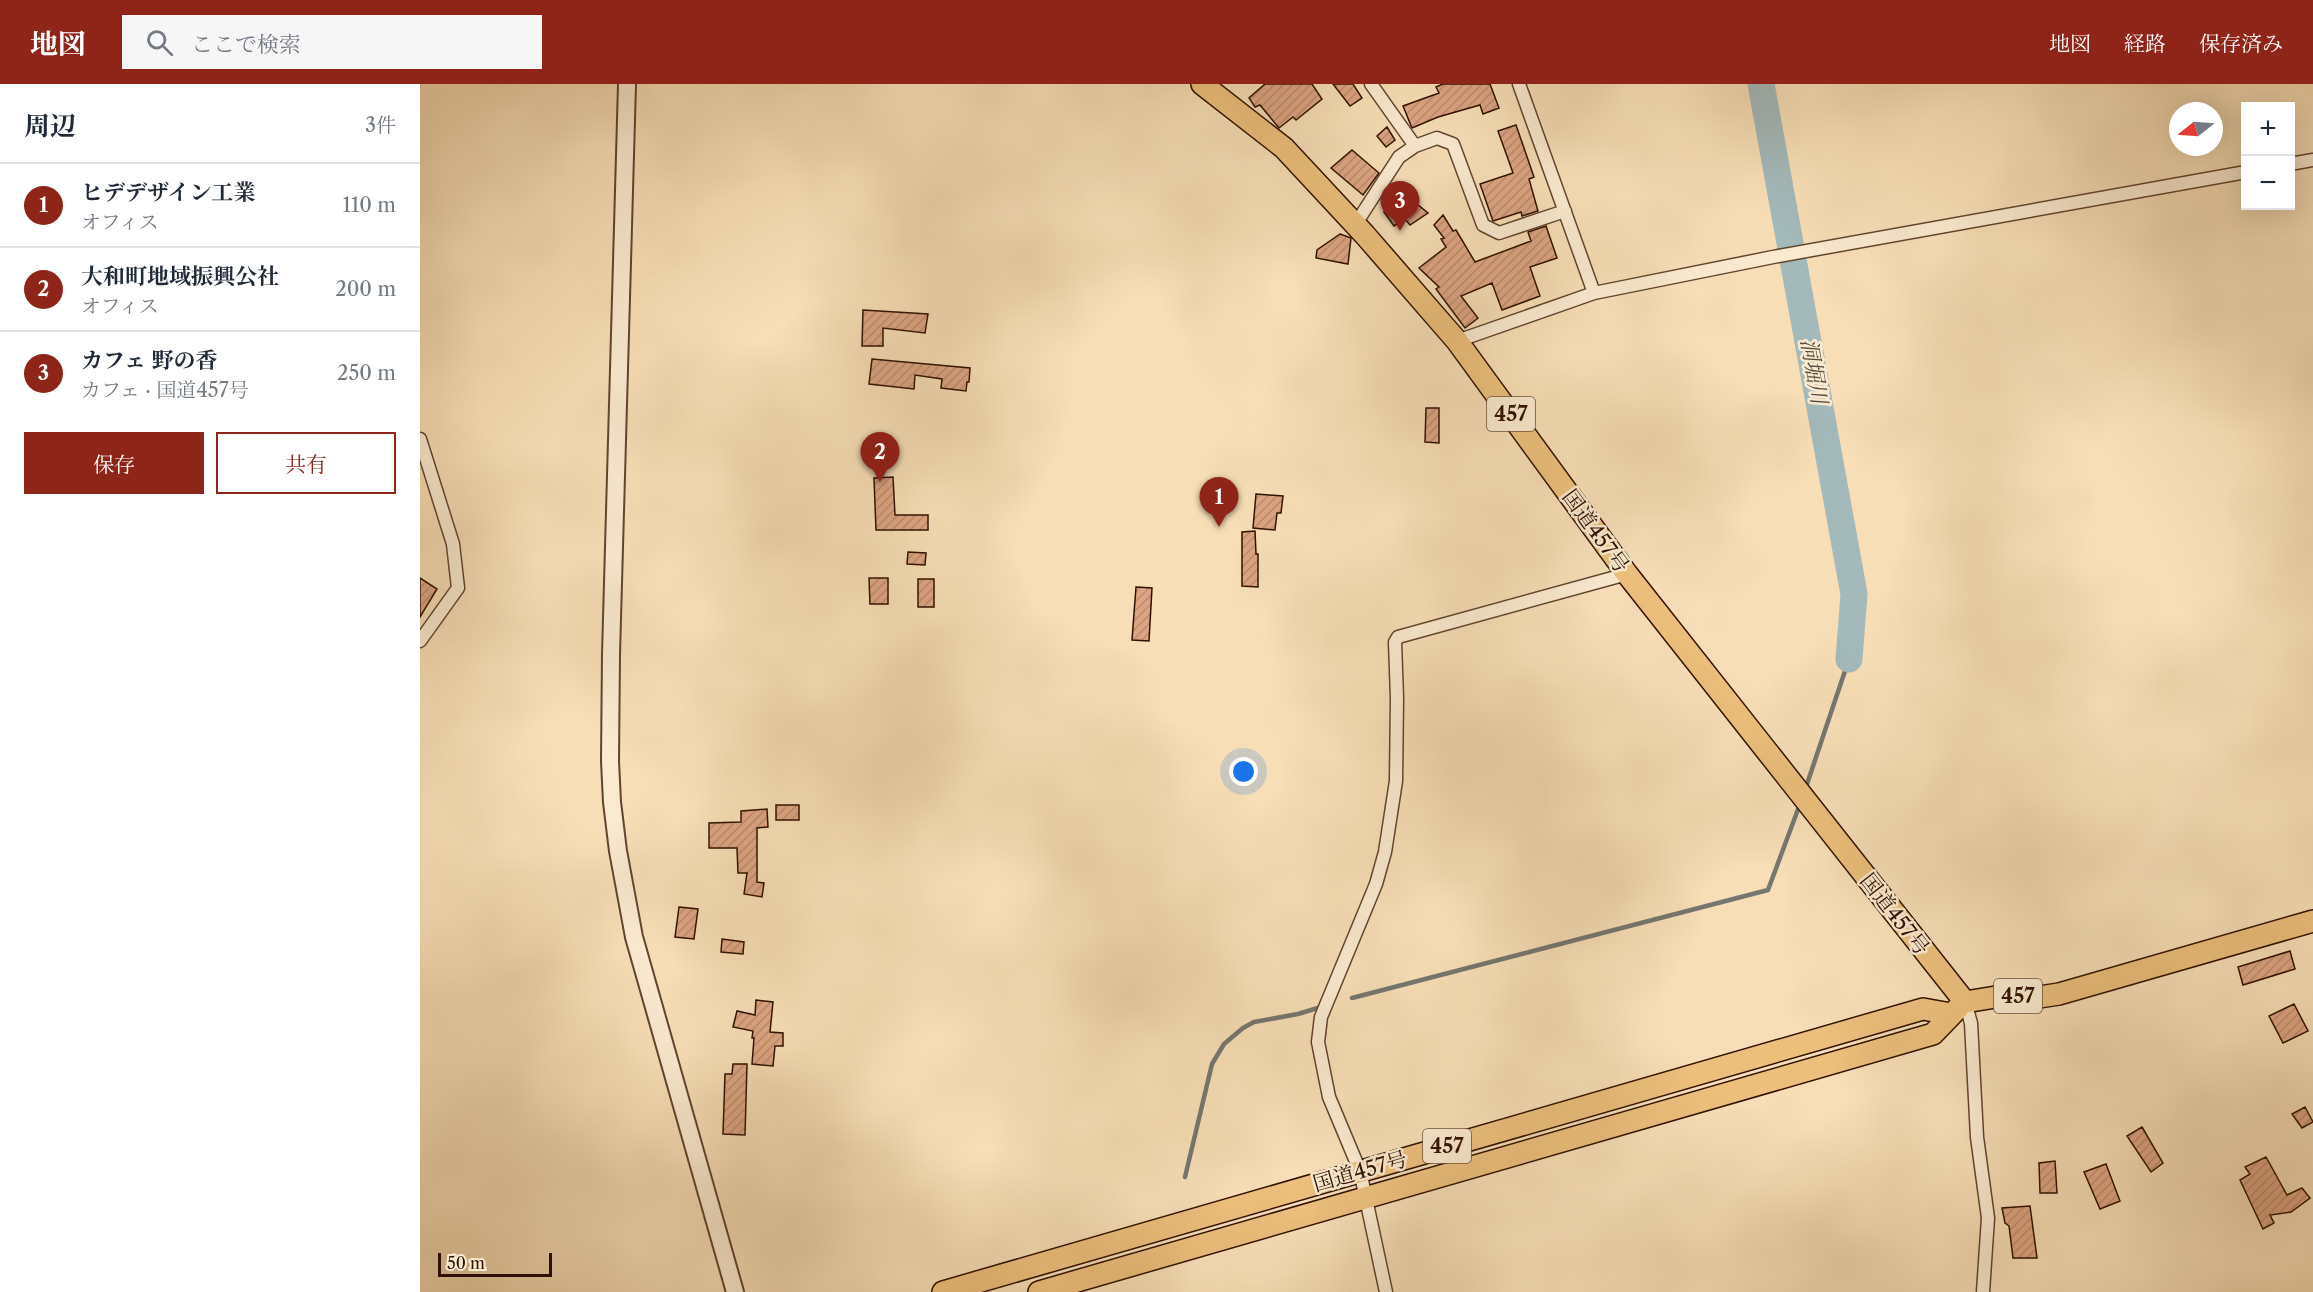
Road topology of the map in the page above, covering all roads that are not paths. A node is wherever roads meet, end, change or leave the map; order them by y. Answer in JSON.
{"nodes":[{"id":1,"x":627,"y":84,"type":"edge"},
{"id":2,"x":1202,"y":84,"type":"edge"},
{"id":3,"x":1371,"y":84,"type":"edge"},
{"id":4,"x":1519,"y":84,"type":"edge"},
{"id":5,"x":1415,"y":146,"type":"junction"},
{"id":6,"x":2313,"y":160,"type":"edge"},
{"id":7,"x":2295,"y":163,"type":"edge"},
{"id":8,"x":2241,"y":173,"type":"edge"},
{"id":9,"x":1565,"y":211,"type":"junction"},
{"id":10,"x":1355,"y":225,"type":"junction"},
{"id":11,"x":1594,"y":292,"type":"junction"},
{"id":12,"x":1457,"y":341,"type":"junction"},
{"id":13,"x":420,"y":439,"type":"edge"},
{"id":14,"x":1627,"y":574,"type":"junction"},
{"id":15,"x":420,"y":640,"type":"edge"},
{"id":16,"x":2313,"y":921,"type":"edge"},
{"id":17,"x":1958,"y":1008,"type":"junction"},
{"id":18,"x":1360,"y":1171,"type":"junction"},
{"id":19,"x":1366,"y":1197,"type":"junction"},
{"id":20,"x":735,"y":1292,"type":"edge"},
{"id":21,"x":943,"y":1292,"type":"edge"},
{"id":22,"x":1039,"y":1292,"type":"edge"},
{"id":23,"x":1386,"y":1292,"type":"edge"},
{"id":24,"x":1983,"y":1292,"type":"edge"}],
"edges":[{"from":1,"to":20,"type":"street"},
{"from":2,"to":10,"type":"highway","name":"国道457号","number":"457"},
{"from":3,"to":5,"type":"street"},
{"from":4,"to":9,"type":"street"},
{"from":5,"to":9,"type":"street"},
{"from":5,"to":10,"type":"street"},
{"from":6,"to":7,"type":"street"},
{"from":8,"to":11,"type":"street"},
{"from":9,"to":11,"type":"street"},
{"from":10,"to":12,"type":"highway","name":"国道457号","number":"457"},
{"from":11,"to":12,"type":"street"},
{"from":12,"to":14,"type":"highway","name":"国道457号","number":"457"},
{"from":13,"to":15,"type":"street"},
{"from":14,"to":17,"type":"highway","name":"国道457号","number":"457"},
{"from":14,"to":18,"type":"street"},
{"from":16,"to":17,"type":"highway","name":"国道457号","number":"457"},
{"from":17,"to":18,"type":"highway","name":"国道457号","number":"457"},
{"from":17,"to":19,"type":"highway","name":"国道457号","number":"457"},
{"from":17,"to":24,"type":"street"},
{"from":18,"to":19,"type":"street"},
{"from":18,"to":21,"type":"highway","name":"国道457号","number":"457"},
{"from":19,"to":22,"type":"highway","name":"国道457号","number":"457"},
{"from":19,"to":23,"type":"street"}]}
